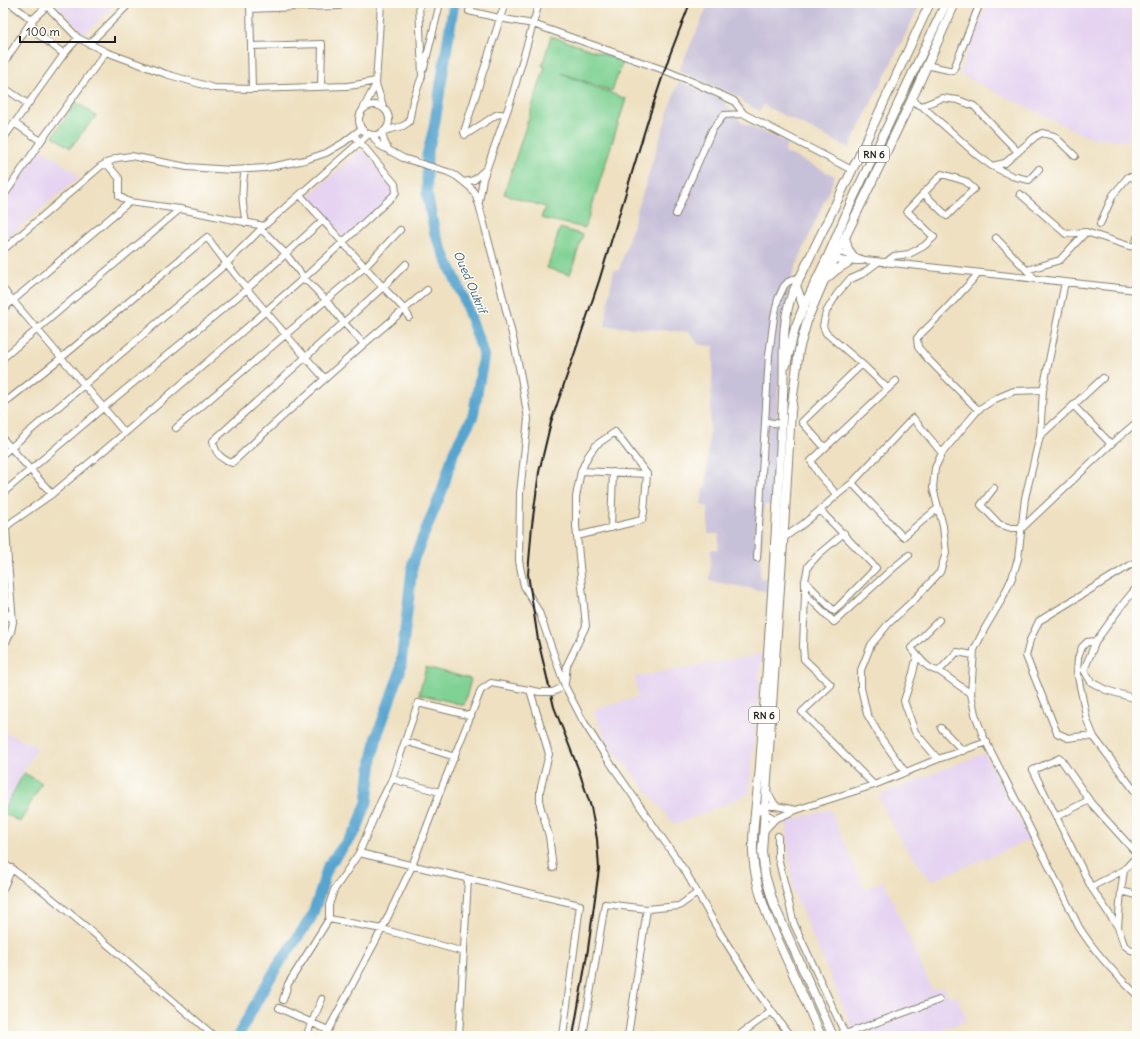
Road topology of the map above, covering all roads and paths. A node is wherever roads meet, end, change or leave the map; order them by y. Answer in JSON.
{"nodes":[{"id":1,"x":10,"y":3,"type":"edge"},
{"id":2,"x":130,"y":3,"type":"edge"},
{"id":3,"x":339,"y":3,"type":"edge"},
{"id":4,"x":381,"y":3,"type":"edge"},
{"id":5,"x":419,"y":3,"type":"edge"},
{"id":6,"x":440,"y":3,"type":"edge"},
{"id":7,"x":505,"y":3,"type":"edge"},
{"id":8,"x":539,"y":3,"type":"edge"},
{"id":9,"x":930,"y":3,"type":"edge"},
{"id":10,"x":945,"y":3,"type":"edge"},
{"id":11,"x":956,"y":3,"type":"edge"},
{"id":12,"x":980,"y":3,"type":"edge"},
{"id":13,"x":45,"y":5,"type":"edge"},
{"id":14,"x":296,"y":5,"type":"edge"},
{"id":15,"x":250,"y":6,"type":"edge"},
{"id":16,"x":469,"y":11,"type":"dead end"},
{"id":17,"x":499,"y":18,"type":"junction"},
{"id":18,"x":32,"y":20,"type":"junction"},
{"id":19,"x":532,"y":24,"type":"junction"},
{"id":20,"x":78,"y":38,"type":"junction"},
{"id":21,"x":89,"y":44,"type":"junction"},
{"id":22,"x":250,"y":46,"type":"junction"},
{"id":23,"x":106,"y":52,"type":"junction"},
{"id":24,"x":64,"y":54,"type":"junction"},
{"id":25,"x":3,"y":64,"type":"edge"},
{"id":26,"x":926,"y":65,"type":"junction"},
{"id":27,"x":422,"y":76,"type":"junction"},
{"id":28,"x":376,"y":82,"type":"junction"},
{"id":29,"x":3,"y":87,"type":"edge"},
{"id":30,"x":321,"y":87,"type":"junction"},
{"id":31,"x":252,"y":89,"type":"junction"},
{"id":32,"x":911,"y":101,"type":"junction"},
{"id":33,"x":28,"y":104,"type":"junction"},
{"id":34,"x":922,"y":106,"type":"junction"},
{"id":35,"x":384,"y":109,"type":"junction"},
{"id":36,"x":362,"y":111,"type":"junction"},
{"id":37,"x":744,"y":114,"type":"junction"},
{"id":38,"x":505,"y":115,"type":"junction"},
{"id":39,"x":388,"y":116,"type":"junction"},
{"id":40,"x":14,"y":123,"type":"junction"},
{"id":41,"x":403,"y":126,"type":"junction"},
{"id":42,"x":361,"y":129,"type":"junction"},
{"id":43,"x":383,"y":132,"type":"junction"},
{"id":44,"x":354,"y":135,"type":"junction"},
{"id":45,"x":370,"y":135,"type":"junction"},
{"id":46,"x":3,"y":139,"type":"edge"},
{"id":47,"x":41,"y":141,"type":"junction"},
{"id":48,"x":360,"y":142,"type":"junction"},
{"id":49,"x":389,"y":151,"type":"junction"},
{"id":50,"x":1018,"y":152,"type":"junction"},
{"id":51,"x":1075,"y":156,"type":"dead end"},
{"id":52,"x":106,"y":163,"type":"junction"},
{"id":53,"x":992,"y":166,"type":"junction"},
{"id":54,"x":487,"y":168,"type":"junction"},
{"id":55,"x":1039,"y":169,"type":"dead end"},
{"id":56,"x":245,"y":170,"type":"junction"},
{"id":57,"x":852,"y":170,"type":"junction"},
{"id":58,"x":1137,"y":178,"type":"edge"},
{"id":59,"x":464,"y":182,"type":"junction"},
{"id":60,"x":923,"y":193,"type":"junction"},
{"id":61,"x":1020,"y":194,"type":"dead end"},
{"id":62,"x":300,"y":195,"type":"junction"},
{"id":63,"x":3,"y":197,"type":"edge"},
{"id":64,"x":129,"y":202,"type":"junction"},
{"id":65,"x":479,"y":205,"type":"junction"},
{"id":66,"x":180,"y":208,"type":"junction"},
{"id":67,"x":676,"y":214,"type":"dead end"},
{"id":68,"x":323,"y":220,"type":"junction"},
{"id":69,"x":246,"y":223,"type":"junction"},
{"id":70,"x":1100,"y":224,"type":"dead end"},
{"id":71,"x":262,"y":228,"type":"junction"},
{"id":72,"x":400,"y":230,"type":"dead end"},
{"id":73,"x":1086,"y":232,"type":"junction"},
{"id":74,"x":845,"y":236,"type":"junction"},
{"id":75,"x":996,"y":238,"type":"dead end"},
{"id":76,"x":1137,"y":238,"type":"edge"},
{"id":77,"x":343,"y":242,"type":"junction"},
{"id":78,"x":1136,"y":247,"type":"edge"},
{"id":79,"x":3,"y":250,"type":"edge"},
{"id":80,"x":286,"y":254,"type":"junction"},
{"id":81,"x":833,"y":254,"type":"junction"},
{"id":82,"x":851,"y":259,"type":"junction"},
{"id":83,"x":878,"y":262,"type":"junction"},
{"id":84,"x":885,"y":263,"type":"junction"},
{"id":85,"x":226,"y":264,"type":"junction"},
{"id":86,"x":406,"y":264,"type":"dead end"},
{"id":87,"x":365,"y":268,"type":"junction"},
{"id":88,"x":1027,"y":270,"type":"junction"},
{"id":89,"x":979,"y":273,"type":"junction"},
{"id":90,"x":801,"y":276,"type":"junction"},
{"id":91,"x":304,"y":278,"type":"junction"},
{"id":92,"x":1036,"y":279,"type":"junction"},
{"id":93,"x":1065,"y":282,"type":"junction"},
{"id":94,"x":822,"y":283,"type":"junction"},
{"id":95,"x":796,"y":286,"type":"junction"},
{"id":96,"x":383,"y":288,"type":"junction"},
{"id":97,"x":3,"y":289,"type":"edge"},
{"id":98,"x":247,"y":289,"type":"junction"},
{"id":99,"x":427,"y":290,"type":"dead end"},
{"id":100,"x":1137,"y":290,"type":"edge"},
{"id":101,"x":326,"y":300,"type":"junction"},
{"id":102,"x":13,"y":301,"type":"junction"},
{"id":103,"x":804,"y":306,"type":"junction"},
{"id":104,"x":3,"y":309,"type":"edge"},
{"id":105,"x":405,"y":310,"type":"junction"},
{"id":106,"x":266,"y":311,"type":"junction"},
{"id":107,"x":409,"y":316,"type":"dead end"},
{"id":108,"x":808,"y":318,"type":"junction"},
{"id":109,"x":343,"y":322,"type":"junction"},
{"id":110,"x":37,"y":330,"type":"junction"},
{"id":111,"x":286,"y":335,"type":"junction"},
{"id":112,"x":364,"y":344,"type":"junction"},
{"id":113,"x":306,"y":357,"type":"junction"},
{"id":114,"x":3,"y":358,"type":"edge"},
{"id":115,"x":61,"y":358,"type":"junction"},
{"id":116,"x":862,"y":364,"type":"junction"},
{"id":117,"x":1103,"y":378,"type":"dead end"},
{"id":118,"x":325,"y":379,"type":"junction"},
{"id":119,"x":783,"y":381,"type":"junction"},
{"id":120,"x":896,"y":381,"type":"dead end"},
{"id":121,"x":85,"y":385,"type":"junction"},
{"id":122,"x":888,"y":389,"type":"junction"},
{"id":123,"x":1043,"y":390,"type":"junction"},
{"id":124,"x":3,"y":404,"type":"edge"},
{"id":125,"x":1074,"y":406,"type":"junction"},
{"id":126,"x":104,"y":407,"type":"junction"},
{"id":127,"x":978,"y":410,"type":"junction"},
{"id":128,"x":766,"y":422,"type":"junction"},
{"id":129,"x":1137,"y":422,"type":"edge"},
{"id":130,"x":782,"y":424,"type":"junction"},
{"id":131,"x":176,"y":428,"type":"dead end"},
{"id":132,"x":125,"y":433,"type":"junction"},
{"id":133,"x":1040,"y":436,"type":"junction"},
{"id":134,"x":3,"y":439,"type":"edge"},
{"id":135,"x":1111,"y":444,"type":"junction"},
{"id":136,"x":11,"y":448,"type":"junction"},
{"id":137,"x":824,"y":448,"type":"junction"},
{"id":138,"x":942,"y":453,"type":"junction"},
{"id":139,"x":3,"y":454,"type":"edge"},
{"id":140,"x":31,"y":470,"type":"junction"},
{"id":141,"x":581,"y":471,"type":"junction"},
{"id":142,"x":613,"y":472,"type":"junction"},
{"id":143,"x":647,"y":474,"type":"junction"},
{"id":144,"x":852,"y":483,"type":"junction"},
{"id":145,"x":994,"y":488,"type":"dead end"},
{"id":146,"x":3,"y":493,"type":"edge"},
{"id":147,"x":52,"y":494,"type":"junction"},
{"id":148,"x":837,"y":495,"type":"junction"},
{"id":149,"x":938,"y":508,"type":"junction"},
{"id":150,"x":820,"y":510,"type":"junction"},
{"id":151,"x":611,"y":528,"type":"junction"},
{"id":152,"x":1022,"y":528,"type":"junction"},
{"id":153,"x":5,"y":530,"type":"edge"},
{"id":154,"x":781,"y":532,"type":"junction"},
{"id":155,"x":844,"y":534,"type":"junction"},
{"id":156,"x":577,"y":536,"type":"junction"},
{"id":157,"x":909,"y":555,"type":"dead end"},
{"id":158,"x":757,"y":558,"type":"dead end"},
{"id":159,"x":1137,"y":561,"type":"edge"},
{"id":160,"x":805,"y":581,"type":"junction"},
{"id":161,"x":1137,"y":587,"type":"edge"},
{"id":162,"x":806,"y":594,"type":"junction"},
{"id":163,"x":3,"y":609,"type":"edge"},
{"id":164,"x":939,"y":620,"type":"dead end"},
{"id":165,"x":13,"y":622,"type":"junction"},
{"id":166,"x":1096,"y":641,"type":"junction"},
{"id":167,"x":3,"y":643,"type":"edge"},
{"id":168,"x":917,"y":655,"type":"junction"},
{"id":169,"x":973,"y":655,"type":"junction"},
{"id":170,"x":940,"y":671,"type":"junction"},
{"id":171,"x":562,"y":687,"type":"junction"},
{"id":172,"x":530,"y":690,"type":"junction"},
{"id":173,"x":971,"y":694,"type":"junction"},
{"id":174,"x":1137,"y":699,"type":"edge"},
{"id":175,"x":471,"y":716,"type":"junction"},
{"id":176,"x":941,"y":728,"type":"dead end"},
{"id":177,"x":1094,"y":737,"type":"junction"},
{"id":178,"x":406,"y":741,"type":"junction"},
{"id":179,"x":987,"y":742,"type":"junction"},
{"id":180,"x":963,"y":750,"type":"junction"},
{"id":181,"x":455,"y":757,"type":"junction"},
{"id":182,"x":938,"y":759,"type":"junction"},
{"id":183,"x":906,"y":773,"type":"junction"},
{"id":184,"x":392,"y":779,"type":"junction"},
{"id":185,"x":874,"y":785,"type":"junction"},
{"id":186,"x":766,"y":790,"type":"junction"},
{"id":187,"x":440,"y":792,"type":"junction"},
{"id":188,"x":1137,"y":794,"type":"edge"},
{"id":189,"x":1089,"y":800,"type":"junction"},
{"id":190,"x":765,"y":806,"type":"junction"},
{"id":191,"x":776,"y":806,"type":"junction"},
{"id":192,"x":756,"y":809,"type":"junction"},
{"id":193,"x":796,"y":810,"type":"junction"},
{"id":194,"x":765,"y":814,"type":"junction"},
{"id":195,"x":1056,"y":817,"type":"junction"},
{"id":196,"x":775,"y":819,"type":"junction"},
{"id":197,"x":764,"y":831,"type":"junction"},
{"id":198,"x":778,"y":836,"type":"dead end"},
{"id":199,"x":358,"y":853,"type":"junction"},
{"id":200,"x":1137,"y":855,"type":"edge"},
{"id":201,"x":3,"y":862,"type":"edge"},
{"id":202,"x":412,"y":866,"type":"junction"},
{"id":203,"x":12,"y":868,"type":"junction"},
{"id":204,"x":553,"y":868,"type":"dead end"},
{"id":205,"x":1124,"y":870,"type":"junction"},
{"id":206,"x":468,"y":879,"type":"junction"},
{"id":207,"x":1091,"y":887,"type":"junction"},
{"id":208,"x":3,"y":889,"type":"edge"},
{"id":209,"x":1121,"y":891,"type":"junction"},
{"id":210,"x":697,"y":893,"type":"junction"},
{"id":211,"x":1137,"y":895,"type":"edge"},
{"id":212,"x":647,"y":909,"type":"junction"},
{"id":213,"x":329,"y":919,"type":"junction"},
{"id":214,"x":1118,"y":927,"type":"junction"},
{"id":215,"x":382,"y":929,"type":"junction"},
{"id":216,"x":464,"y":952,"type":"junction"},
{"id":217,"x":1137,"y":952,"type":"edge"},
{"id":218,"x":1137,"y":996,"type":"edge"},
{"id":219,"x":322,"y":999,"type":"dead end"},
{"id":220,"x":283,"y":1000,"type":"dead end"},
{"id":221,"x":939,"y":1000,"type":"dead end"},
{"id":222,"x":279,"y":1008,"type":"dead end"},
{"id":223,"x":772,"y":1011,"type":"junction"},
{"id":224,"x":311,"y":1023,"type":"junction"},
{"id":225,"x":327,"y":1033,"type":"edge"},
{"id":226,"x":846,"y":1035,"type":"edge"},
{"id":227,"x":214,"y":1036,"type":"edge"},
{"id":228,"x":306,"y":1036,"type":"edge"},
{"id":229,"x":459,"y":1036,"type":"edge"},
{"id":230,"x":563,"y":1036,"type":"edge"},
{"id":231,"x":583,"y":1036,"type":"edge"},
{"id":232,"x":628,"y":1036,"type":"edge"},
{"id":233,"x":738,"y":1036,"type":"edge"},
{"id":234,"x":790,"y":1036,"type":"edge"},
{"id":235,"x":821,"y":1036,"type":"edge"},
{"id":236,"x":833,"y":1036,"type":"edge"}],
"edges":[{"from":1,"to":18,"type":"street"},
{"from":2,"to":21,"type":"street"},
{"from":3,"to":14,"type":"street"},
{"from":4,"to":28,"type":"street"},
{"from":5,"to":27,"type":"street"},
{"from":6,"to":27,"type":"street"},
{"from":7,"to":17,"type":"street"},
{"from":8,"to":19,"type":"street"},
{"from":9,"to":57,"type":"main road"},
{"from":10,"to":81,"type":"main road","number":"RN 6"},
{"from":11,"to":26,"type":"main road","number":"RN 6"},
{"from":12,"to":26,"type":"street"},
{"from":13,"to":18,"type":"street"},
{"from":13,"to":20,"type":"street"},
{"from":14,"to":15,"type":"street"},
{"from":15,"to":22,"type":"street"},
{"from":16,"to":17,"type":"street"},
{"from":17,"to":19,"type":"street"},
{"from":17,"to":38,"type":"street"},
{"from":18,"to":24,"type":"street"},
{"from":18,"to":25,"type":"street"},
{"from":19,"to":37,"type":"street"},
{"from":19,"to":38,"type":"street"},
{"from":20,"to":21,"type":"street"},
{"from":20,"to":24,"type":"street"},
{"from":21,"to":23,"type":"street"},
{"from":22,"to":30,"type":"street"},
{"from":22,"to":31,"type":"street"},
{"from":23,"to":31,"type":"street"},
{"from":23,"to":47,"type":"street"},
{"from":24,"to":33,"type":"street"},
{"from":26,"to":32,"type":"main road","number":"RN 6"},
{"from":27,"to":41,"type":"street"},
{"from":28,"to":30,"type":"street"},
{"from":28,"to":35,"type":"street"},
{"from":28,"to":36,"type":"street"},
{"from":29,"to":33,"type":"street"},
{"from":30,"to":31,"type":"street"},
{"from":32,"to":34,"type":"street"},
{"from":32,"to":74,"type":"main road","number":"RN 6"},
{"from":33,"to":40,"type":"street"},
{"from":34,"to":50,"type":"street"},
{"from":34,"to":53,"type":"street"},
{"from":35,"to":36,"type":"street"},
{"from":35,"to":39,"type":"street"},
{"from":36,"to":42,"type":"street"},
{"from":37,"to":57,"type":"street"},
{"from":37,"to":67,"type":"street"},
{"from":38,"to":54,"type":"street"},
{"from":39,"to":41,"type":"street"},
{"from":39,"to":43,"type":"street"},
{"from":40,"to":46,"type":"street"},
{"from":40,"to":47,"type":"street"},
{"from":41,"to":43,"type":"street"},
{"from":42,"to":44,"type":"street"},
{"from":42,"to":45,"type":"street"},
{"from":43,"to":45,"type":"street"},
{"from":43,"to":49,"type":"street"},
{"from":44,"to":48,"type":"street"},
{"from":44,"to":56,"type":"street"},
{"from":45,"to":48,"type":"street"},
{"from":45,"to":49,"type":"street"},
{"from":47,"to":63,"type":"street"},
{"from":48,"to":62,"type":"street"},
{"from":48,"to":77,"type":"street"},
{"from":49,"to":59,"type":"street"},
{"from":50,"to":51,"type":"street"},
{"from":50,"to":53,"type":"street"},
{"from":52,"to":56,"type":"street"},
{"from":52,"to":64,"type":"street"},
{"from":52,"to":79,"type":"street"},
{"from":53,"to":55,"type":"street"},
{"from":54,"to":59,"type":"street"},
{"from":54,"to":65,"type":"street"},
{"from":56,"to":69,"type":"street"},
{"from":57,"to":90,"type":"main road"},
{"from":58,"to":70,"type":"street"},
{"from":59,"to":65,"type":"street"},
{"from":60,"to":60,"type":"street"},
{"from":60,"to":84,"type":"street"},
{"from":61,"to":73,"type":"street"},
{"from":62,"to":68,"type":"street"},
{"from":62,"to":71,"type":"street"},
{"from":64,"to":66,"type":"street"},
{"from":64,"to":102,"type":"street"},
{"from":65,"to":171,"type":"street"},
{"from":66,"to":69,"type":"street"},
{"from":66,"to":110,"type":"street"},
{"from":68,"to":77,"type":"street"},
{"from":68,"to":80,"type":"street"},
{"from":69,"to":71,"type":"street"},
{"from":71,"to":80,"type":"street"},
{"from":71,"to":85,"type":"street"},
{"from":72,"to":87,"type":"street"},
{"from":73,"to":78,"type":"street"},
{"from":73,"to":88,"type":"street"},
{"from":74,"to":81,"type":"main road","number":"RN 6"},
{"from":74,"to":82,"type":"main road"},
{"from":75,"to":88,"type":"street"},
{"from":76,"to":78,"type":"street"},
{"from":77,"to":87,"type":"street"},
{"from":77,"to":91,"type":"street"},
{"from":80,"to":91,"type":"street"},
{"from":80,"to":98,"type":"street"},
{"from":81,"to":82,"type":"street"},
{"from":81,"to":94,"type":"main road","number":"RN 6"},
{"from":81,"to":103,"type":"main road","number":"RN 6"},
{"from":82,"to":83,"type":"street"},
{"from":82,"to":94,"type":"main road"},
{"from":83,"to":84,"type":"street"},
{"from":83,"to":116,"type":"street"},
{"from":84,"to":89,"type":"street"},
{"from":85,"to":98,"type":"street"},
{"from":85,"to":115,"type":"street"},
{"from":85,"to":121,"type":"street"},
{"from":86,"to":96,"type":"street"},
{"from":87,"to":96,"type":"street"},
{"from":87,"to":101,"type":"street"},
{"from":88,"to":92,"type":"street"},
{"from":89,"to":92,"type":"street"},
{"from":89,"to":127,"type":"street"},
{"from":90,"to":95,"type":"main road"},
{"from":90,"to":128,"type":"street"},
{"from":91,"to":101,"type":"street"},
{"from":91,"to":106,"type":"street"},
{"from":92,"to":93,"type":"street"},
{"from":93,"to":100,"type":"street"},
{"from":93,"to":123,"type":"street"},
{"from":94,"to":108,"type":"main road","number":"RN 6"},
{"from":95,"to":103,"type":"main road"},
{"from":95,"to":119,"type":"main road"},
{"from":96,"to":105,"type":"street"},
{"from":96,"to":109,"type":"street"},
{"from":97,"to":102,"type":"street"},
{"from":98,"to":106,"type":"street"},
{"from":98,"to":126,"type":"street"},
{"from":99,"to":105,"type":"street"},
{"from":101,"to":109,"type":"street"},
{"from":101,"to":111,"type":"street"},
{"from":102,"to":104,"type":"street"},
{"from":102,"to":110,"type":"street"},
{"from":103,"to":108,"type":"main road"},
{"from":103,"to":119,"type":"main road","number":"RN 6"},
{"from":105,"to":107,"type":"street"},
{"from":105,"to":112,"type":"street"},
{"from":106,"to":111,"type":"street"},
{"from":106,"to":132,"type":"street"},
{"from":108,"to":154,"type":"main road","number":"RN 6"},
{"from":109,"to":112,"type":"street"},
{"from":109,"to":113,"type":"street"},
{"from":110,"to":114,"type":"street"},
{"from":110,"to":115,"type":"street"},
{"from":111,"to":113,"type":"street"},
{"from":111,"to":131,"type":"street"},
{"from":112,"to":118,"type":"street"},
{"from":113,"to":118,"type":"street"},
{"from":113,"to":118,"type":"street"},
{"from":115,"to":121,"type":"street"},
{"from":115,"to":124,"type":"street"},
{"from":116,"to":122,"type":"street"},
{"from":116,"to":137,"type":"street"},
{"from":117,"to":125,"type":"street"},
{"from":119,"to":130,"type":"main road","number":"RN 6"},
{"from":120,"to":122,"type":"street"},
{"from":121,"to":126,"type":"street"},
{"from":121,"to":136,"type":"street"},
{"from":122,"to":137,"type":"street"},
{"from":123,"to":127,"type":"street"},
{"from":123,"to":133,"type":"street"},
{"from":125,"to":133,"type":"street"},
{"from":125,"to":135,"type":"street"},
{"from":126,"to":132,"type":"street"},
{"from":126,"to":140,"type":"street"},
{"from":127,"to":138,"type":"street"},
{"from":128,"to":130,"type":"street"},
{"from":128,"to":158,"type":"street"},
{"from":129,"to":135,"type":"street"},
{"from":130,"to":154,"type":"main road","number":"RN 6"},
{"from":132,"to":147,"type":"street"},
{"from":133,"to":152,"type":"street"},
{"from":134,"to":136,"type":"street"},
{"from":135,"to":152,"type":"street"},
{"from":136,"to":139,"type":"street"},
{"from":136,"to":140,"type":"street"},
{"from":137,"to":148,"type":"street"},
{"from":138,"to":144,"type":"street"},
{"from":138,"to":149,"type":"street"},
{"from":140,"to":146,"type":"street"},
{"from":140,"to":147,"type":"street"},
{"from":141,"to":142,"type":"street"},
{"from":141,"to":143,"type":"street"},
{"from":141,"to":156,"type":"street"},
{"from":142,"to":143,"type":"street"},
{"from":142,"to":151,"type":"street"},
{"from":143,"to":151,"type":"street"},
{"from":144,"to":148,"type":"street"},
{"from":144,"to":149,"type":"street"},
{"from":145,"to":152,"type":"street"},
{"from":147,"to":153,"type":"street"},
{"from":148,"to":150,"type":"street"},
{"from":149,"to":183,"type":"street"},
{"from":150,"to":154,"type":"street"},
{"from":150,"to":155,"type":"street"},
{"from":151,"to":156,"type":"street"},
{"from":152,"to":169,"type":"street"},
{"from":153,"to":165,"type":"street"},
{"from":154,"to":186,"type":"main road","number":"RN 6"},
{"from":154,"to":192,"type":"main road","number":"RN 6"},
{"from":155,"to":160,"type":"street"},
{"from":155,"to":160,"type":"street"},
{"from":156,"to":171,"type":"street"},
{"from":157,"to":162,"type":"street"},
{"from":159,"to":177,"type":"street"},
{"from":160,"to":162,"type":"street"},
{"from":161,"to":166,"type":"street"},
{"from":162,"to":185,"type":"street"},
{"from":163,"to":165,"type":"street"},
{"from":164,"to":168,"type":"street"},
{"from":165,"to":167,"type":"street"},
{"from":166,"to":174,"type":"street"},
{"from":166,"to":177,"type":"street"},
{"from":168,"to":170,"type":"street"},
{"from":168,"to":182,"type":"street"},
{"from":169,"to":170,"type":"street"},
{"from":169,"to":173,"type":"street"},
{"from":170,"to":173,"type":"street"},
{"from":171,"to":172,"type":"street","bridge":true},
{"from":171,"to":210,"type":"street"},
{"from":172,"to":175,"type":"street"},
{"from":172,"to":204,"type":"street"},
{"from":173,"to":179,"type":"street"},
{"from":175,"to":178,"type":"street"},
{"from":175,"to":181,"type":"street"},
{"from":176,"to":180,"type":"street"},
{"from":177,"to":188,"type":"street"},
{"from":178,"to":181,"type":"street"},
{"from":178,"to":184,"type":"street"},
{"from":179,"to":180,"type":"street"},
{"from":179,"to":218,"type":"street"},
{"from":180,"to":182,"type":"street"},
{"from":181,"to":187,"type":"street"},
{"from":182,"to":183,"type":"street"},
{"from":183,"to":185,"type":"street"},
{"from":184,"to":187,"type":"street"},
{"from":184,"to":199,"type":"street"},
{"from":185,"to":193,"type":"street"},
{"from":186,"to":190,"type":"main road","number":"RN 6"},
{"from":186,"to":191,"type":"street"},
{"from":187,"to":202,"type":"street"},
{"from":189,"to":195,"type":"street"},
{"from":189,"to":195,"type":"street"},
{"from":189,"to":200,"type":"street"},
{"from":190,"to":191,"type":"street"},
{"from":190,"to":192,"type":"street"},
{"from":190,"to":194,"type":"main road","number":"RN 6"},
{"from":191,"to":193,"type":"street"},
{"from":192,"to":194,"type":"street"},
{"from":192,"to":235,"type":"main road","number":"RN 6"},
{"from":193,"to":196,"type":"street"},
{"from":194,"to":196,"type":"street"},
{"from":194,"to":197,"type":"main road","number":"RN 6"},
{"from":195,"to":207,"type":"street"},
{"from":196,"to":197,"type":"street"},
{"from":197,"to":236,"type":"main road","number":"RN 6"},
{"from":198,"to":226,"type":"street"},
{"from":199,"to":202,"type":"street"},
{"from":199,"to":213,"type":"street"},
{"from":200,"to":205,"type":"street"},
{"from":201,"to":203,"type":"street"},
{"from":202,"to":206,"type":"street"},
{"from":202,"to":215,"type":"street"},
{"from":203,"to":208,"type":"street"},
{"from":203,"to":227,"type":"street"},
{"from":205,"to":207,"type":"street"},
{"from":205,"to":209,"type":"street"},
{"from":206,"to":216,"type":"street"},
{"from":206,"to":230,"type":"street"},
{"from":207,"to":214,"type":"street"},
{"from":209,"to":211,"type":"street"},
{"from":209,"to":214,"type":"street"},
{"from":210,"to":212,"type":"street"},
{"from":210,"to":223,"type":"street"},
{"from":212,"to":231,"type":"street"},
{"from":212,"to":232,"type":"street"},
{"from":213,"to":215,"type":"street"},
{"from":213,"to":220,"type":"street"},
{"from":214,"to":217,"type":"street"},
{"from":215,"to":216,"type":"street"},
{"from":215,"to":225,"type":"street"},
{"from":216,"to":229,"type":"street"},
{"from":219,"to":224,"type":"street"},
{"from":221,"to":226,"type":"street"},
{"from":222,"to":224,"type":"street"},
{"from":223,"to":233,"type":"street"},
{"from":223,"to":234,"type":"street"},
{"from":224,"to":225,"type":"street"},
{"from":224,"to":228,"type":"street"}]}
